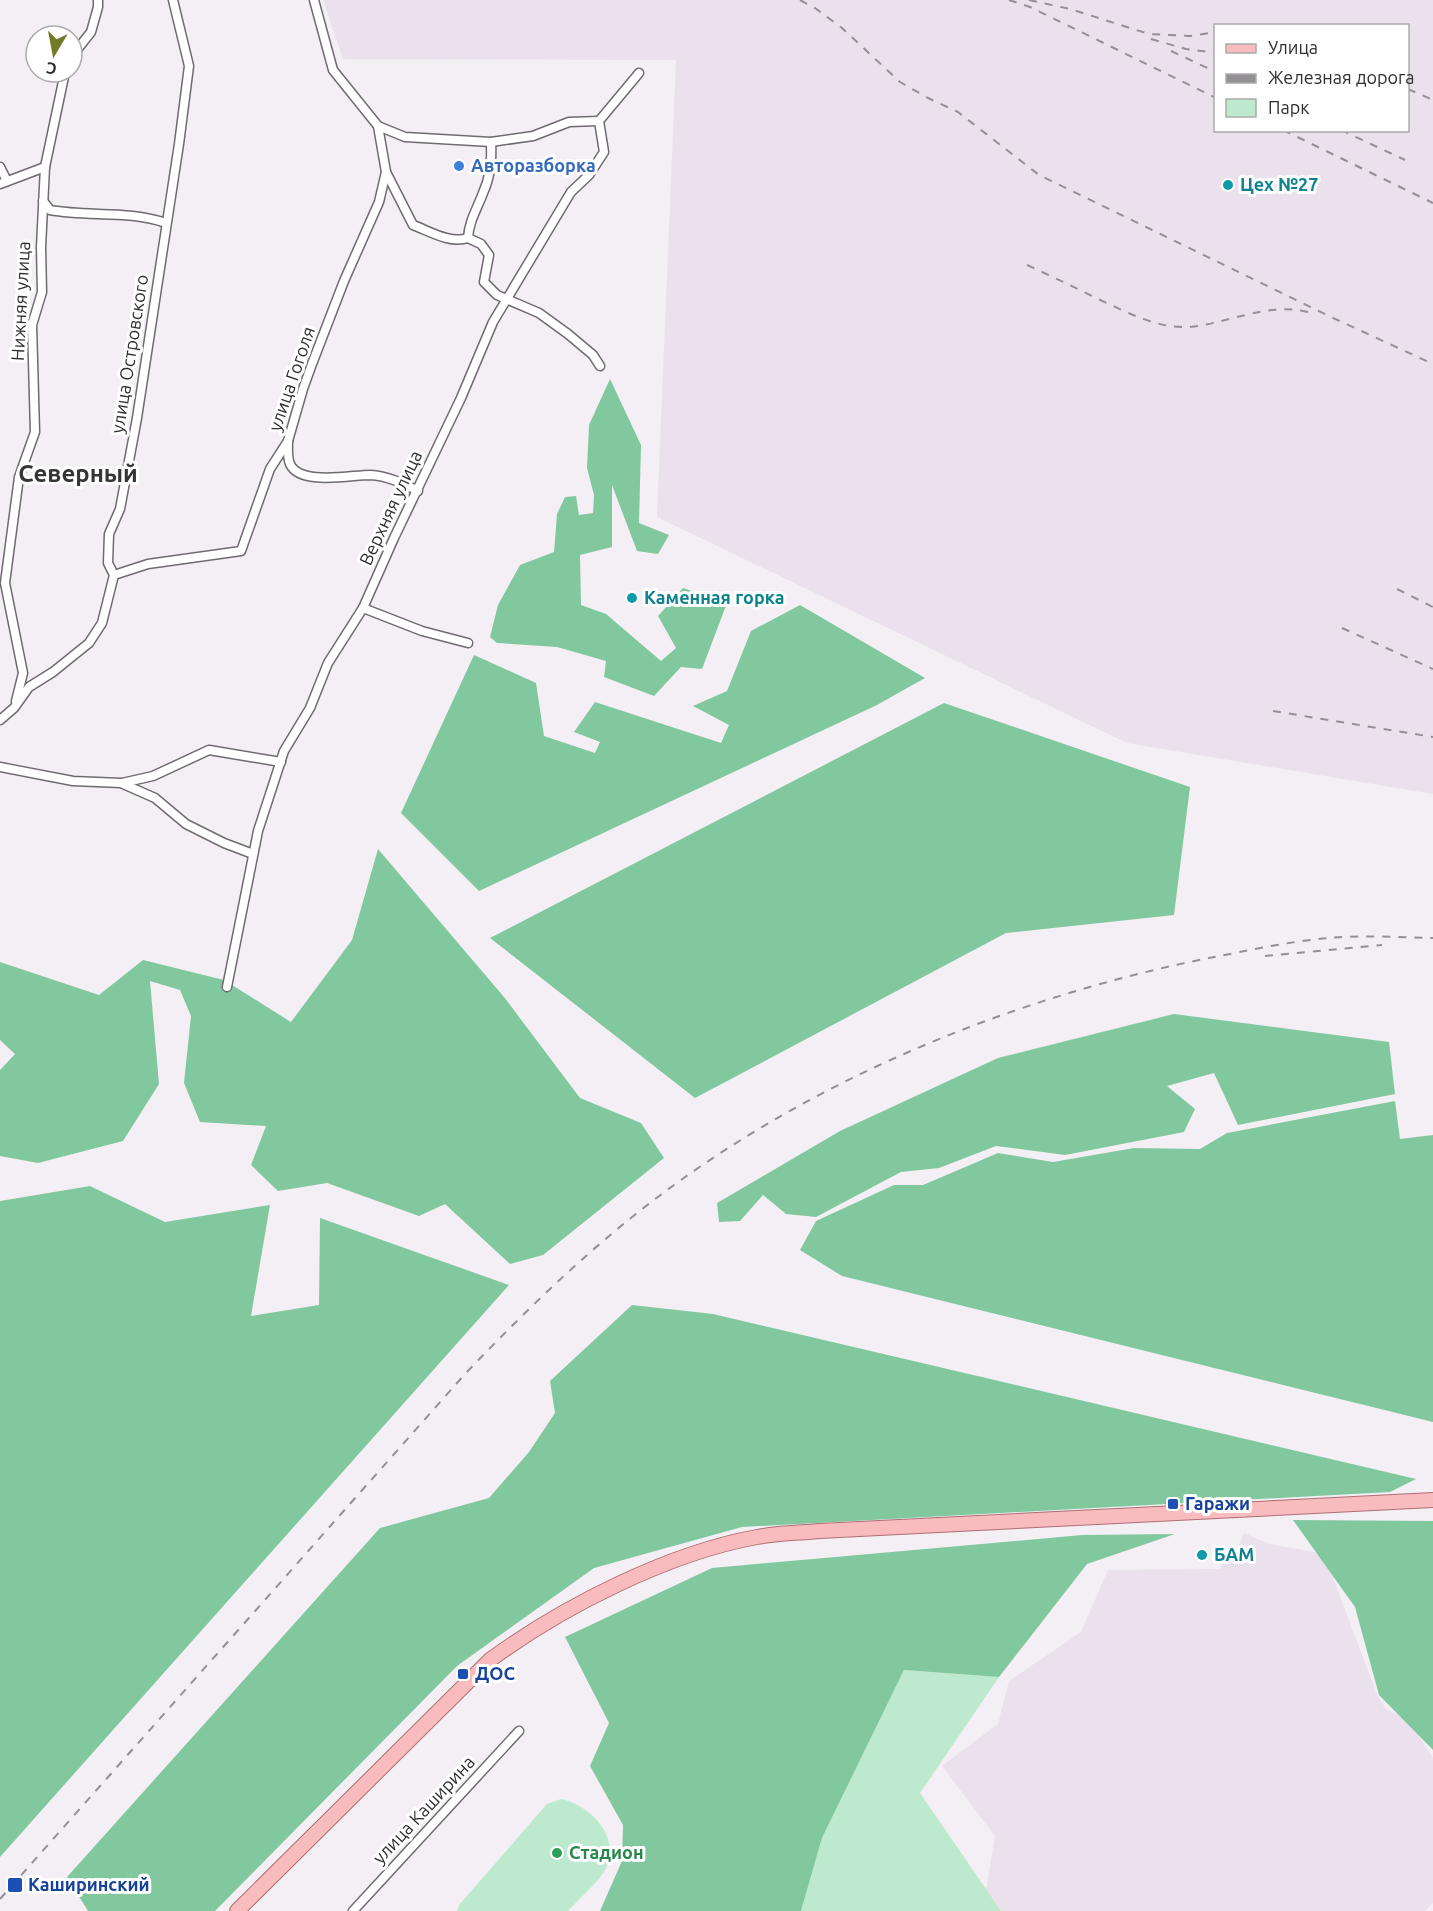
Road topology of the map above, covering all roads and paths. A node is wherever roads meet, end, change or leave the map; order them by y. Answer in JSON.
{"nodes":[{"id":1,"x":98,"y":0,"type":"edge"},
{"id":2,"x":173,"y":0,"type":"edge"},
{"id":3,"x":314,"y":0,"type":"edge"},
{"id":4,"x":84,"y":41,"type":"edge"},
{"id":5,"x":639,"y":73,"type":"dead end"},
{"id":6,"x":62,"y":84,"type":"edge"},
{"id":7,"x":599,"y":121,"type":"junction"},
{"id":8,"x":378,"y":126,"type":"junction"},
{"id":9,"x":491,"y":142,"type":"junction"},
{"id":10,"x":0,"y":167,"type":"edge"},
{"id":11,"x":45,"y":167,"type":"junction"},
{"id":12,"x":386,"y":172,"type":"junction"},
{"id":13,"x":4,"y":182,"type":"edge"},
{"id":14,"x":43,"y":201,"type":"junction"},
{"id":15,"x":166,"y":223,"type":"junction"},
{"id":16,"x":468,"y":238,"type":"junction"},
{"id":17,"x":509,"y":299,"type":"junction"},
{"id":18,"x":600,"y":366,"type":"dead end"},
{"id":19,"x":288,"y":441,"type":"junction"},
{"id":20,"x":418,"y":491,"type":"junction"},
{"id":21,"x":114,"y":575,"type":"junction"},
{"id":22,"x":363,"y":608,"type":"junction"},
{"id":23,"x":468,"y":643,"type":"dead end"},
{"id":24,"x":14,"y":708,"type":"junction"},
{"id":25,"x":0,"y":720,"type":"edge"},
{"id":26,"x":280,"y":762,"type":"junction"},
{"id":27,"x":0,"y":767,"type":"edge"},
{"id":28,"x":121,"y":783,"type":"junction"},
{"id":29,"x":253,"y":854,"type":"junction"},
{"id":30,"x":227,"y":987,"type":"dead end"},
{"id":31,"x":1433,"y":1500,"type":"edge"},
{"id":32,"x":519,"y":1731,"type":"dead end"},
{"id":33,"x":237,"y":1911,"type":"edge"},
{"id":34,"x":353,"y":1911,"type":"edge"}],
"edges":[{"from":1,"to":4,"type":"street"},
{"from":2,"to":15,"type":"street","name":"улица Островского"},
{"from":3,"to":8,"type":"street"},
{"from":5,"to":7,"type":"street"},
{"from":6,"to":11,"type":"street","name":"Нижняя улица"},
{"from":7,"to":9,"type":"street"},
{"from":7,"to":17,"type":"street","name":"Верхняя улица"},
{"from":8,"to":9,"type":"street"},
{"from":8,"to":12,"type":"street","name":"улица Гоголя"},
{"from":9,"to":16,"type":"street"},
{"from":10,"to":13,"type":"street"},
{"from":11,"to":13,"type":"street"},
{"from":11,"to":14,"type":"street","name":"Нижняя улица"},
{"from":12,"to":16,"type":"street"},
{"from":12,"to":19,"type":"street","name":"улица Гоголя"},
{"from":14,"to":15,"type":"street"},
{"from":14,"to":24,"type":"street","name":"Нижняя улица"},
{"from":15,"to":21,"type":"street","name":"улица Островского"},
{"from":16,"to":17,"type":"street"},
{"from":17,"to":18,"type":"street"},
{"from":17,"to":20,"type":"street","name":"Верхняя улица"},
{"from":19,"to":20,"type":"street"},
{"from":19,"to":21,"type":"street","name":"улица Гоголя"},
{"from":20,"to":22,"type":"street","name":"Верхняя улица"},
{"from":21,"to":24,"type":"street","name":"улица Островского"},
{"from":22,"to":23,"type":"street"},
{"from":22,"to":26,"type":"street","name":"Верхняя улица"},
{"from":24,"to":25,"type":"street","name":"улица Островского"},
{"from":26,"to":28,"type":"street"},
{"from":26,"to":29,"type":"street","name":"Верхняя улица"},
{"from":27,"to":28,"type":"street"},
{"from":28,"to":29,"type":"street"},
{"from":29,"to":30,"type":"street","name":"Верхняя улица"},
{"from":31,"to":33,"type":"main road"},
{"from":32,"to":34,"type":"street","name":"улица Каширина"}]}
